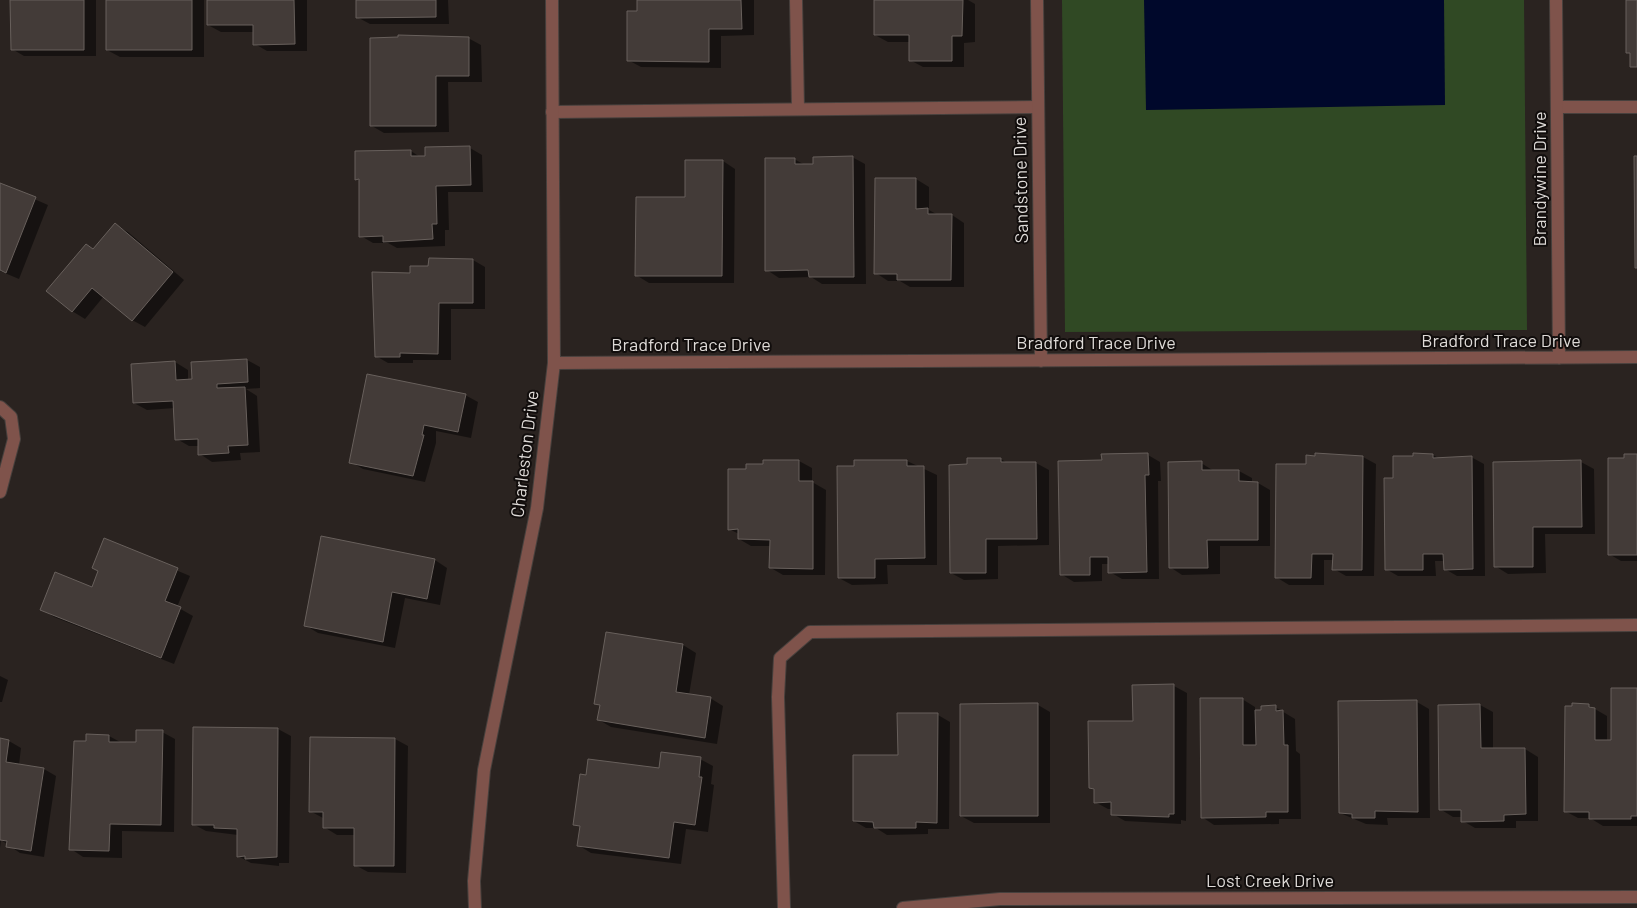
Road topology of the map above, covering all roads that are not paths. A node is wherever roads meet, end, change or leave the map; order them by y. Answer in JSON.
{"nodes":[{"id":1,"x":552,"y":0,"type":"edge"},
{"id":2,"x":796,"y":0,"type":"edge"},
{"id":3,"x":1037,"y":0,"type":"edge"},
{"id":4,"x":1556,"y":0,"type":"edge"},
{"id":5,"x":1038,"y":107,"type":"junction"},
{"id":6,"x":1557,"y":107,"type":"junction"},
{"id":7,"x":1637,"y":107,"type":"edge"},
{"id":8,"x":798,"y":108,"type":"junction"},
{"id":9,"x":552,"y":112,"type":"junction"},
{"id":10,"x":1637,"y":357,"type":"edge"},
{"id":11,"x":1559,"y":358,"type":"junction"},
{"id":12,"x":1041,"y":361,"type":"junction"},
{"id":13,"x":554,"y":363,"type":"junction"},
{"id":14,"x":0,"y":406,"type":"edge"},
{"id":15,"x":0,"y":492,"type":"edge"},
{"id":16,"x":1637,"y":626,"type":"edge"},
{"id":17,"x":1637,"y":897,"type":"edge"},
{"id":18,"x":1523,"y":903,"type":"edge"},
{"id":19,"x":1000,"y":904,"type":"edge"},
{"id":20,"x":475,"y":908,"type":"edge"},
{"id":21,"x":784,"y":908,"type":"edge"},
{"id":22,"x":903,"y":908,"type":"edge"}],
"edges":[{"from":1,"to":9,"type":"street","name":"Charleston Drive"},
{"from":2,"to":8,"type":"street"},
{"from":3,"to":5,"type":"street","name":"Sandstone Drive"},
{"from":4,"to":6,"type":"street","name":"Brandywine Drive"},
{"from":5,"to":8,"type":"street"},
{"from":5,"to":12,"type":"street","name":"Sandstone Drive"},
{"from":6,"to":7,"type":"street"},
{"from":6,"to":11,"type":"street","name":"Brandywine Drive"},
{"from":8,"to":9,"type":"street"},
{"from":9,"to":13,"type":"street","name":"Charleston Drive"},
{"from":10,"to":11,"type":"street","name":"Bradford Trace Drive"},
{"from":11,"to":12,"type":"street","name":"Bradford Trace Drive"},
{"from":12,"to":13,"type":"street","name":"Bradford Trace Drive"},
{"from":13,"to":20,"type":"street","name":"Charleston Drive"},
{"from":14,"to":15,"type":"street"},
{"from":16,"to":21,"type":"street"},
{"from":17,"to":18,"type":"street","name":"Lost Creek Drive"},
{"from":18,"to":19,"type":"street","name":"Lost Creek Drive"},
{"from":19,"to":22,"type":"street","name":"Lost Creek Drive"}]}
